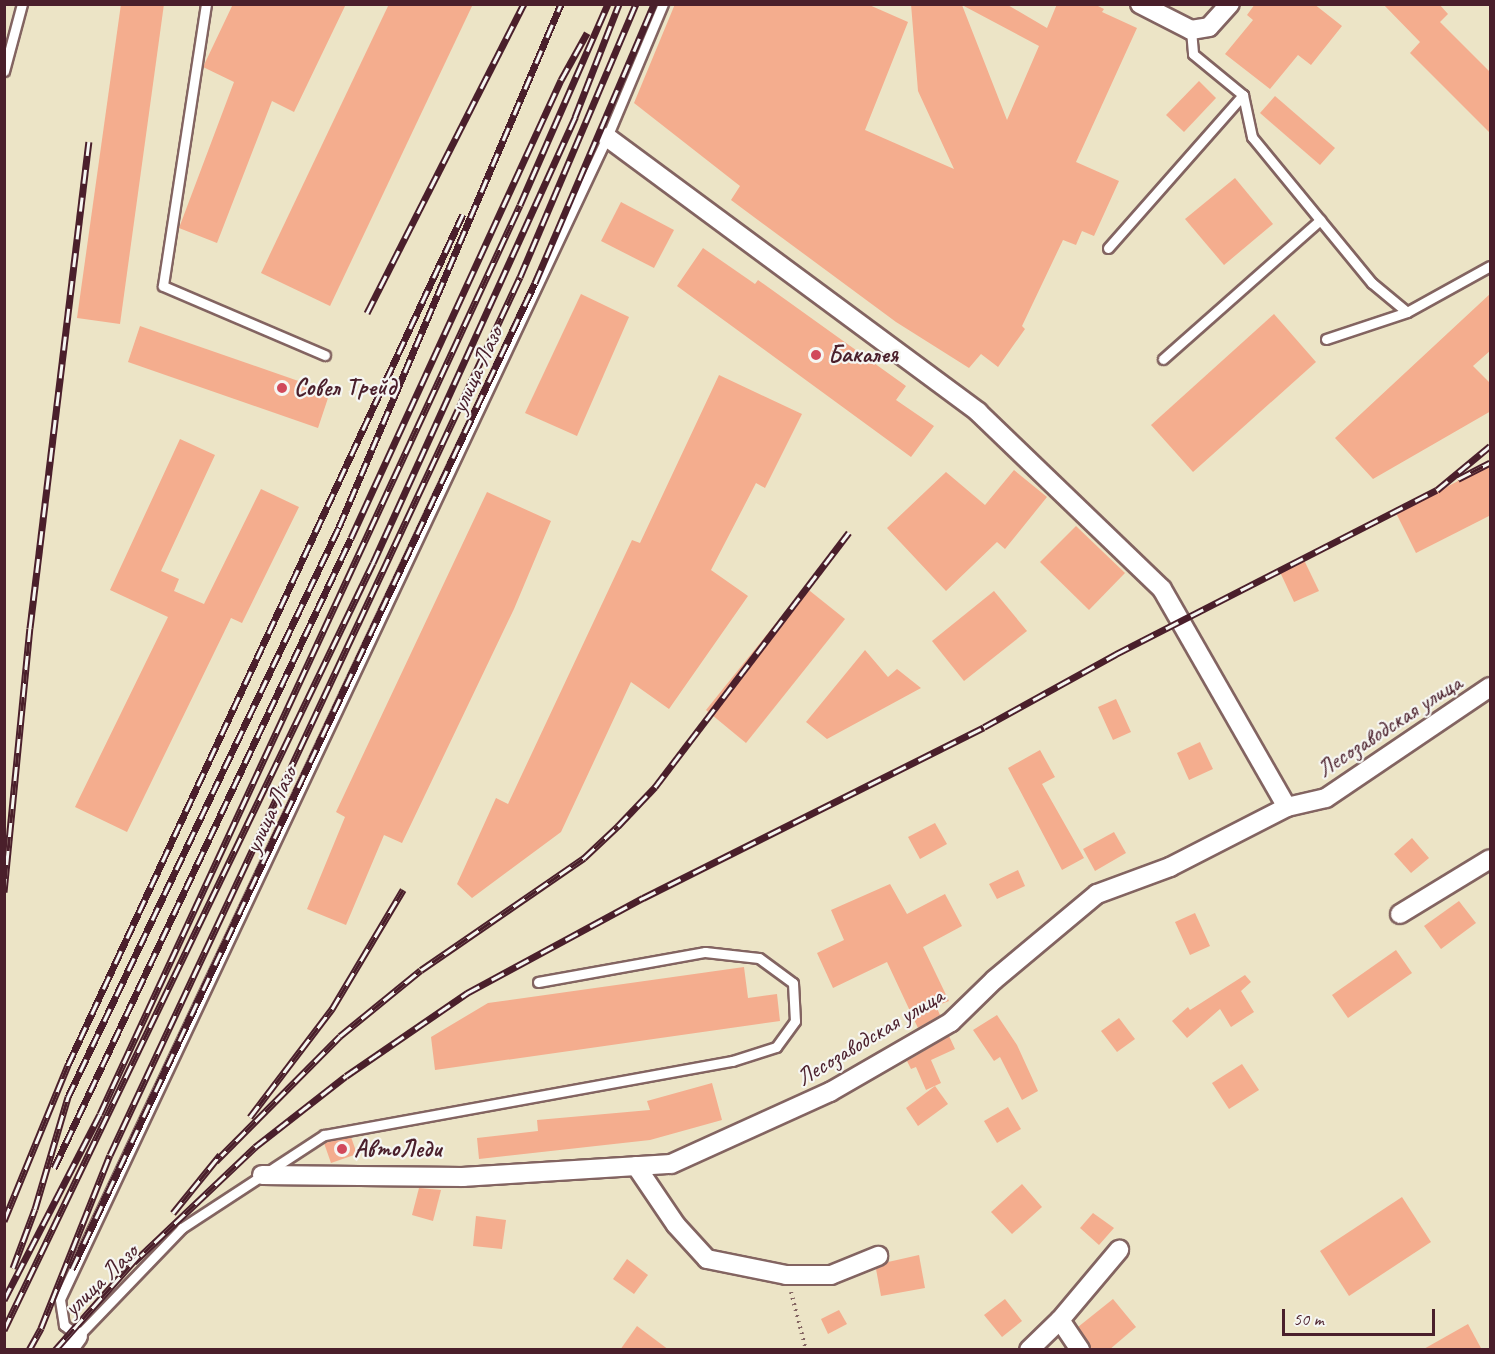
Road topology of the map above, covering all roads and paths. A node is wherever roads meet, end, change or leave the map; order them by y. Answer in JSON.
{"nodes":[{"id":1,"x":22,"y":4,"type":"edge"},
{"id":2,"x":206,"y":4,"type":"edge"},
{"id":3,"x":663,"y":4,"type":"edge"},
{"id":4,"x":1140,"y":4,"type":"edge"},
{"id":5,"x":1230,"y":4,"type":"edge"},
{"id":6,"x":1191,"y":30,"type":"junction"},
{"id":7,"x":4,"y":71,"type":"edge"},
{"id":8,"x":1243,"y":95,"type":"junction"},
{"id":9,"x":608,"y":137,"type":"junction"},
{"id":10,"x":1320,"y":220,"type":"junction"},
{"id":11,"x":1108,"y":248,"type":"dead end"},
{"id":12,"x":1491,"y":266,"type":"edge"},
{"id":13,"x":1407,"y":312,"type":"junction"},
{"id":14,"x":1326,"y":339,"type":"dead end"},
{"id":15,"x":325,"y":355,"type":"dead end"},
{"id":16,"x":1163,"y":359,"type":"dead end"},
{"id":17,"x":1491,"y":687,"type":"edge"},
{"id":18,"x":1287,"y":807,"type":"junction"},
{"id":19,"x":1491,"y":859,"type":"edge"},
{"id":20,"x":1400,"y":914,"type":"dead end"},
{"id":21,"x":538,"y":982,"type":"dead end"},
{"id":22,"x":636,"y":1166,"type":"junction"},
{"id":23,"x":262,"y":1175,"type":"junction"},
{"id":24,"x":1119,"y":1250,"type":"dead end"},
{"id":25,"x":878,"y":1256,"type":"dead end"},
{"id":26,"x":786,"y":1275,"type":"junction"},
{"id":27,"x":1060,"y":1320,"type":"junction"},
{"id":28,"x":73,"y":1343,"type":"edge"},
{"id":29,"x":807,"y":1350,"type":"edge"},
{"id":30,"x":1029,"y":1350,"type":"edge"},
{"id":31,"x":1080,"y":1350,"type":"edge"}],
"edges":[{"from":1,"to":7,"type":"lane"},
{"from":2,"to":15,"type":"lane"},
{"from":3,"to":9,"type":"lane","name":"улица Лазо"},
{"from":4,"to":6,"type":"street"},
{"from":5,"to":6,"type":"street"},
{"from":6,"to":8,"type":"lane"},
{"from":8,"to":10,"type":"lane"},
{"from":8,"to":11,"type":"lane"},
{"from":9,"to":18,"type":"street"},
{"from":9,"to":28,"type":"lane","name":"улица Лазо"},
{"from":10,"to":13,"type":"lane"},
{"from":10,"to":16,"type":"lane"},
{"from":12,"to":13,"type":"lane"},
{"from":13,"to":14,"type":"lane"},
{"from":17,"to":18,"type":"street","name":"Лесозаводская улица"},
{"from":18,"to":22,"type":"street","name":"Лесозаводская улица"},
{"from":19,"to":20,"type":"street"},
{"from":21,"to":23,"type":"lane","name":"улица Лазо"},
{"from":22,"to":23,"type":"street","name":"Лесозаводская улица"},
{"from":22,"to":26,"type":"street"},
{"from":23,"to":28,"type":"lane","name":"улица Лазо"},
{"from":24,"to":27,"type":"street"},
{"from":25,"to":26,"type":"street"},
{"from":26,"to":29,"type":"path"},
{"from":27,"to":30,"type":"street"},
{"from":27,"to":31,"type":"street"}]}
